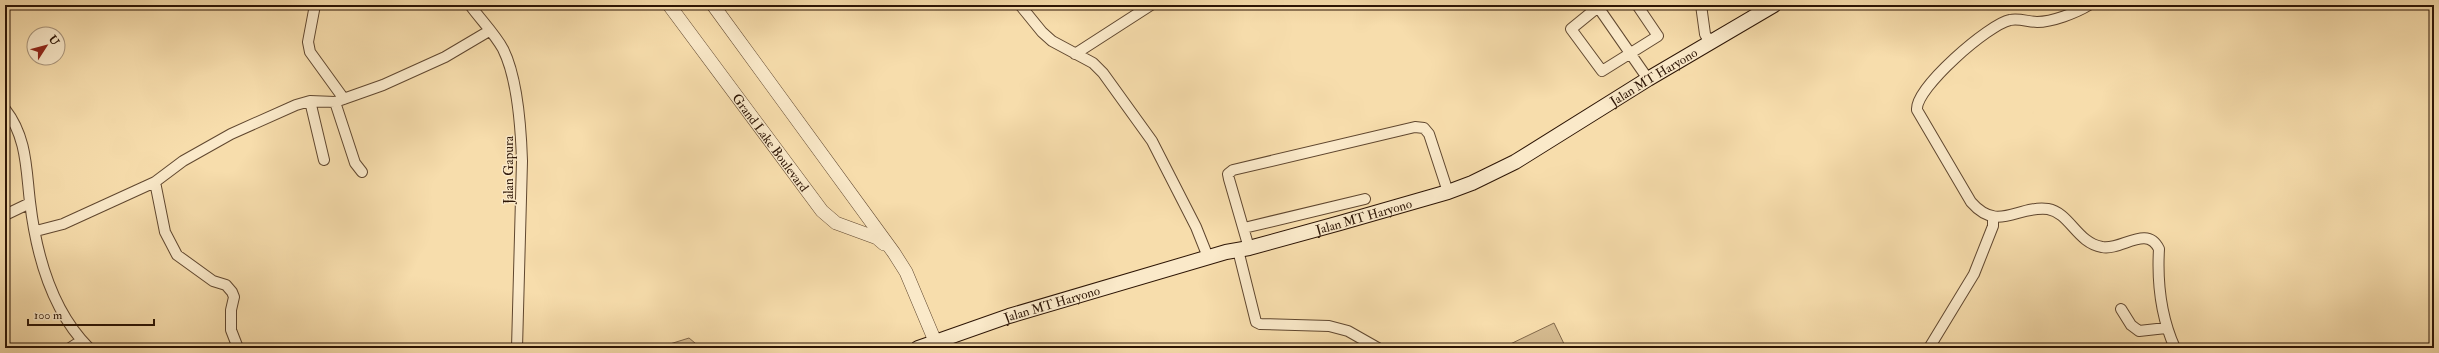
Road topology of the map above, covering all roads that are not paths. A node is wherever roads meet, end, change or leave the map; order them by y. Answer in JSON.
{"nodes":[{"id":1,"x":315,"y":5,"type":"edge"},
{"id":2,"x":470,"y":5,"type":"edge"},
{"id":3,"x":669,"y":5,"type":"edge"},
{"id":4,"x":713,"y":5,"type":"edge"},
{"id":5,"x":1020,"y":5,"type":"edge"},
{"id":6,"x":1150,"y":5,"type":"edge"},
{"id":7,"x":1637,"y":5,"type":"edge"},
{"id":8,"x":1701,"y":5,"type":"edge"},
{"id":9,"x":1774,"y":5,"type":"edge"},
{"id":10,"x":2089,"y":5,"type":"edge"},
{"id":11,"x":1599,"y":6,"type":"edge"},
{"id":12,"x":489,"y":31,"type":"junction"},
{"id":13,"x":1710,"y":43,"type":"junction"},
{"id":14,"x":1074,"y":54,"type":"junction"},
{"id":15,"x":1630,"y":54,"type":"junction"},
{"id":16,"x":1648,"y":79,"type":"junction"},
{"id":17,"x":310,"y":101,"type":"junction"},
{"id":18,"x":340,"y":101,"type":"junction"},
{"id":19,"x":5,"y":110,"type":"edge"},
{"id":20,"x":324,"y":160,"type":"dead end"},
{"id":21,"x":362,"y":172,"type":"dead end"},
{"id":22,"x":155,"y":182,"type":"junction"},
{"id":23,"x":1448,"y":192,"type":"junction"},
{"id":24,"x":1365,"y":199,"type":"dead end"},
{"id":25,"x":30,"y":203,"type":"junction"},
{"id":26,"x":5,"y":215,"type":"edge"},
{"id":27,"x":1993,"y":218,"type":"junction"},
{"id":28,"x":1244,"y":228,"type":"junction"},
{"id":29,"x":36,"y":231,"type":"junction"},
{"id":30,"x":1243,"y":249,"type":"junction"},
{"id":31,"x":894,"y":253,"type":"junction"},
{"id":32,"x":1208,"y":257,"type":"junction"},
{"id":33,"x":2121,"y":310,"type":"dead end"},
{"id":34,"x":2166,"y":328,"type":"junction"},
{"id":35,"x":935,"y":341,"type":"junction"},
{"id":36,"x":85,"y":344,"type":"edge"},
{"id":37,"x":70,"y":348,"type":"edge"},
{"id":38,"x":238,"y":348,"type":"edge"},
{"id":39,"x":517,"y":348,"type":"edge"},
{"id":40,"x":918,"y":348,"type":"edge"},
{"id":41,"x":1378,"y":348,"type":"edge"},
{"id":42,"x":1930,"y":348,"type":"edge"},
{"id":43,"x":2174,"y":348,"type":"edge"}],
"edges":[{"from":1,"to":18,"type":"street"},
{"from":2,"to":12,"type":"street","name":"Jalan Gapura"},
{"from":3,"to":31,"type":"street","name":"Grand Lake Boulevard"},
{"from":4,"to":31,"type":"street","name":"Grand Lake Boulevard"},
{"from":5,"to":14,"type":"street"},
{"from":6,"to":14,"type":"street"},
{"from":7,"to":15,"type":"street"},
{"from":8,"to":13,"type":"street"},
{"from":9,"to":13,"type":"main road","name":"Jalan MT Haryono"},
{"from":10,"to":27,"type":"street"},
{"from":11,"to":15,"type":"street"},
{"from":11,"to":15,"type":"street"},
{"from":12,"to":18,"type":"street"},
{"from":12,"to":39,"type":"street","name":"Jalan Gapura"},
{"from":13,"to":16,"type":"main road","name":"Jalan MT Haryono"},
{"from":14,"to":32,"type":"street"},
{"from":15,"to":16,"type":"street"},
{"from":16,"to":23,"type":"main road","name":"Jalan MT Haryono"},
{"from":17,"to":18,"type":"street"},
{"from":17,"to":20,"type":"street"},
{"from":17,"to":22,"type":"street"},
{"from":18,"to":21,"type":"street"},
{"from":19,"to":25,"type":"street"},
{"from":22,"to":29,"type":"street"},
{"from":22,"to":38,"type":"street"},
{"from":23,"to":28,"type":"street"},
{"from":23,"to":30,"type":"main road","name":"Jalan MT Haryono"},
{"from":24,"to":28,"type":"street"},
{"from":25,"to":26,"type":"street"},
{"from":25,"to":29,"type":"street"},
{"from":27,"to":34,"type":"street"},
{"from":27,"to":42,"type":"street"},
{"from":28,"to":30,"type":"street"},
{"from":29,"to":36,"type":"street"},
{"from":30,"to":32,"type":"main road","name":"Jalan MT Haryono"},
{"from":30,"to":41,"type":"street"},
{"from":31,"to":35,"type":"street","name":"Grand Lake Boulevard"},
{"from":32,"to":35,"type":"main road","name":"Jalan MT Haryono"},
{"from":33,"to":34,"type":"street"},
{"from":34,"to":43,"type":"street"},
{"from":35,"to":40,"type":"main road","name":"Jalan MT Haryono"},
{"from":36,"to":37,"type":"street"}]}
